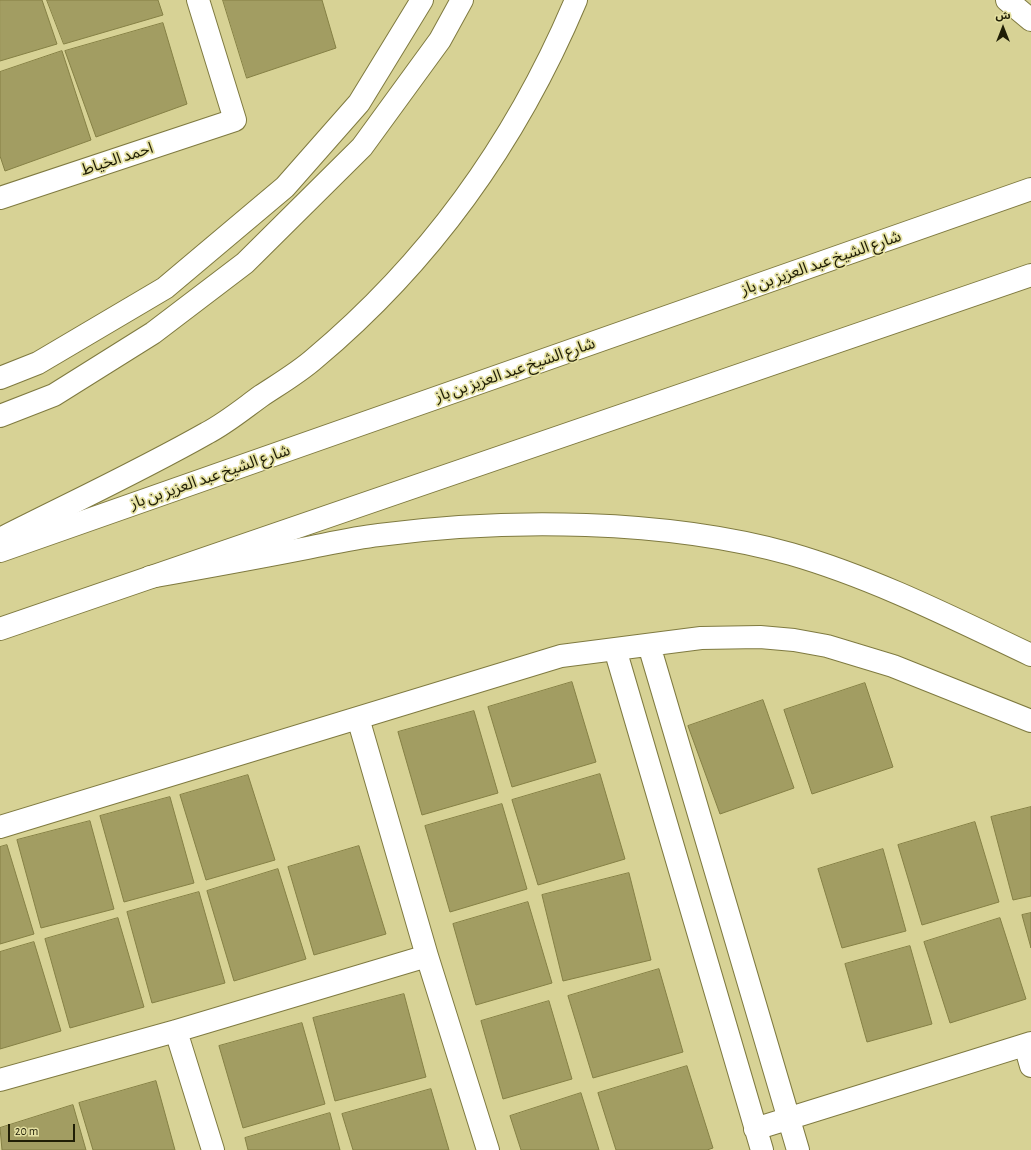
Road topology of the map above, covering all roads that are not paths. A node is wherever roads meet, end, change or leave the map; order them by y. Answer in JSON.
{"nodes":[{"id":1,"x":198,"y":0,"type":"edge"},
{"id":2,"x":422,"y":0,"type":"edge"},
{"id":3,"x":462,"y":0,"type":"edge"},
{"id":4,"x":576,"y":0,"type":"edge"},
{"id":5,"x":1007,"y":0,"type":"edge"},
{"id":6,"x":1031,"y":20,"type":"edge"},
{"id":7,"x":1031,"y":189,"type":"edge"},
{"id":8,"x":0,"y":198,"type":"edge"},
{"id":9,"x":1031,"y":275,"type":"edge"},
{"id":10,"x":0,"y":378,"type":"edge"},
{"id":11,"x":0,"y":416,"type":"edge"},
{"id":12,"x":0,"y":539,"type":"edge"},
{"id":13,"x":0,"y":551,"type":"edge"},
{"id":14,"x":150,"y":577,"type":"junction"},
{"id":15,"x":0,"y":629,"type":"edge"},
{"id":16,"x":649,"y":645,"type":"junction"},
{"id":17,"x":615,"y":649,"type":"junction"},
{"id":18,"x":1031,"y":655,"type":"edge"},
{"id":19,"x":358,"y":718,"type":"junction"},
{"id":20,"x":1031,"y":721,"type":"edge"},
{"id":21,"x":0,"y":827,"type":"edge"},
{"id":22,"x":427,"y":956,"type":"junction"},
{"id":23,"x":176,"y":1032,"type":"junction"},
{"id":24,"x":1028,"y":1044,"type":"edge"},
{"id":25,"x":1031,"y":1066,"type":"edge"},
{"id":26,"x":0,"y":1080,"type":"edge"},
{"id":27,"x":789,"y":1118,"type":"junction"},
{"id":28,"x":755,"y":1129,"type":"junction"},
{"id":29,"x":213,"y":1150,"type":"edge"},
{"id":30,"x":488,"y":1150,"type":"edge"},
{"id":31,"x":762,"y":1150,"type":"edge"},
{"id":32,"x":798,"y":1150,"type":"edge"}],
"edges":[{"from":1,"to":8,"type":"main road","name":"احمد الخياط"},
{"from":2,"to":10,"type":"main road"},
{"from":3,"to":11,"type":"main road"},
{"from":4,"to":12,"type":"main road"},
{"from":5,"to":6,"type":"main road"},
{"from":7,"to":13,"type":"main road","name":"شارع الشيخ عبد العزيز بن باز"},
{"from":9,"to":14,"type":"main road"},
{"from":14,"to":15,"type":"main road"},
{"from":14,"to":18,"type":"main road"},
{"from":16,"to":17,"type":"main road"},
{"from":16,"to":20,"type":"main road"},
{"from":16,"to":27,"type":"main road"},
{"from":17,"to":19,"type":"main road"},
{"from":17,"to":28,"type":"main road"},
{"from":19,"to":21,"type":"main road"},
{"from":19,"to":22,"type":"main road"},
{"from":22,"to":23,"type":"main road"},
{"from":22,"to":30,"type":"main road"},
{"from":23,"to":26,"type":"main road"},
{"from":23,"to":29,"type":"main road"},
{"from":24,"to":25,"type":"main road"},
{"from":24,"to":27,"type":"main road"},
{"from":27,"to":28,"type":"main road"},
{"from":27,"to":32,"type":"main road"},
{"from":28,"to":31,"type":"main road"}]}
